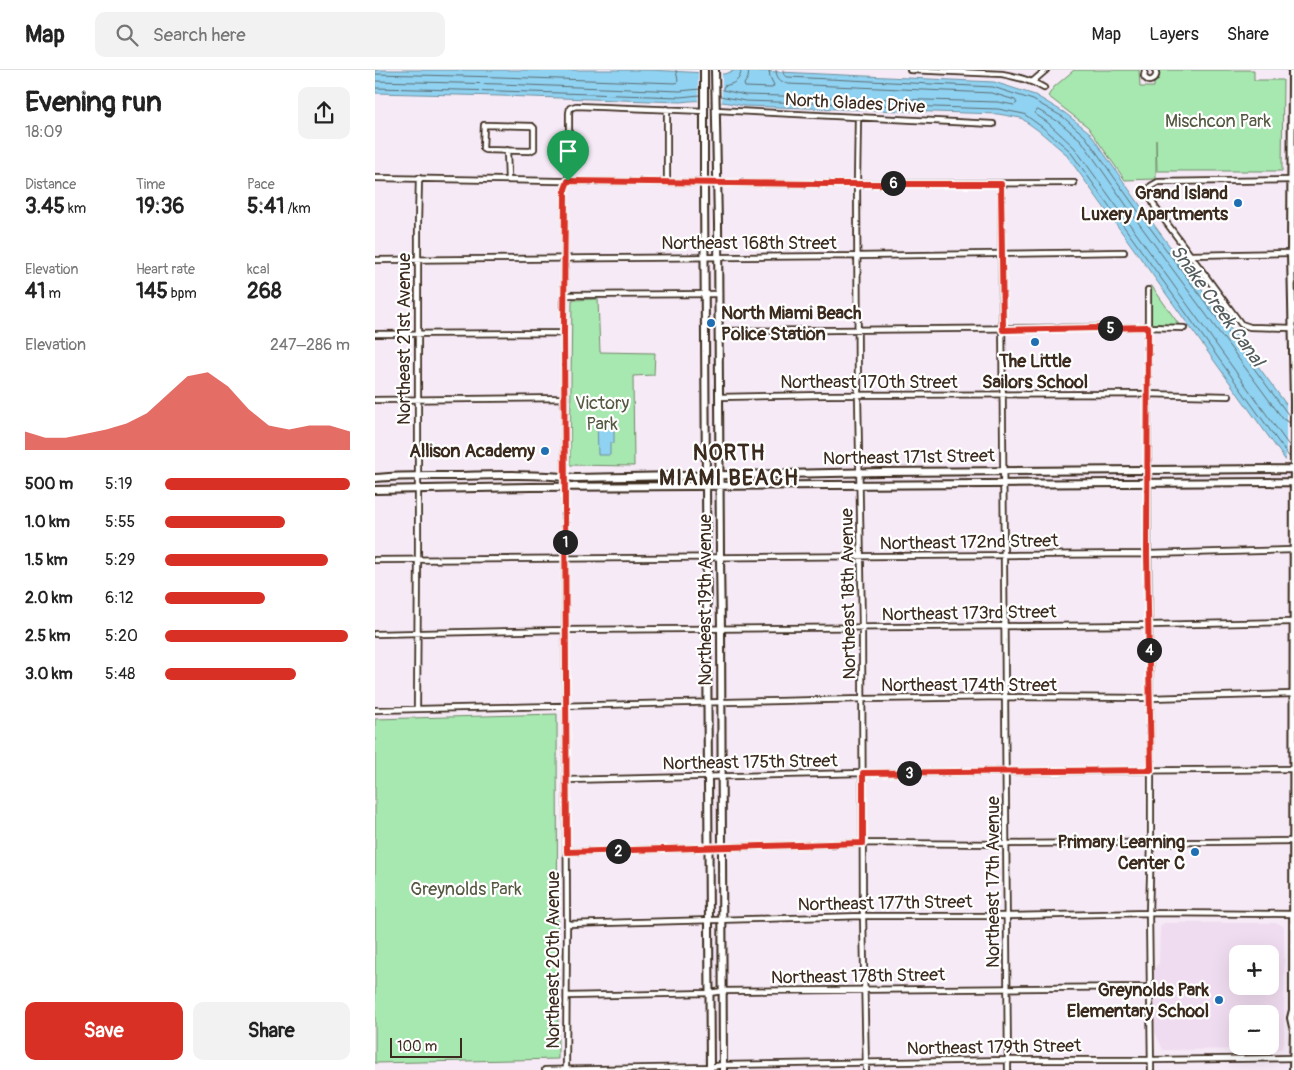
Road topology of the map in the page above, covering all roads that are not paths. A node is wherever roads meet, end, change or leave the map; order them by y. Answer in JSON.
{"nodes":[{"id":1,"x":910,"y":70,"type":"edge"},
{"id":2,"x":1046,"y":70,"type":"edge"},
{"id":3,"x":1145,"y":70,"type":"edge"},
{"id":4,"x":1155,"y":70,"type":"edge"},
{"id":5,"x":1292,"y":70,"type":"edge"},
{"id":6,"x":704,"y":71,"type":"edge"},
{"id":7,"x":715,"y":71,"type":"edge"},
{"id":8,"x":1002,"y":72,"type":"edge"},
{"id":9,"x":1032,"y":82,"type":"junction"},
{"id":10,"x":1044,"y":88,"type":"dead end"},
{"id":11,"x":667,"y":109,"type":"junction"},
{"id":12,"x":716,"y":110,"type":"junction"},
{"id":13,"x":705,"y":111,"type":"junction"},
{"id":14,"x":858,"y":117,"type":"junction"},
{"id":15,"x":993,"y":124,"type":"dead end"},
{"id":16,"x":507,"y":150,"type":"junction"},
{"id":17,"x":375,"y":178,"type":"edge"},
{"id":18,"x":419,"y":178,"type":"junction"},
{"id":19,"x":508,"y":180,"type":"junction"},
{"id":20,"x":1293,"y":180,"type":"edge"},
{"id":21,"x":568,"y":181,"type":"junction"},
{"id":22,"x":667,"y":182,"type":"junction"},
{"id":23,"x":704,"y":183,"type":"junction"},
{"id":24,"x":717,"y":183,"type":"junction"},
{"id":25,"x":857,"y":183,"type":"junction"},
{"id":26,"x":1001,"y":184,"type":"junction"},
{"id":27,"x":1074,"y":184,"type":"dead end"},
{"id":28,"x":1124,"y":252,"type":"dead end"},
{"id":29,"x":1291,"y":253,"type":"junction"},
{"id":30,"x":1002,"y":254,"type":"junction"},
{"id":31,"x":1191,"y":255,"type":"junction"},
{"id":32,"x":857,"y":256,"type":"junction"},
{"id":33,"x":704,"y":257,"type":"junction"},
{"id":34,"x":718,"y":257,"type":"junction"},
{"id":35,"x":565,"y":258,"type":"junction"},
{"id":36,"x":375,"y":260,"type":"edge"},
{"id":37,"x":418,"y":260,"type":"junction"},
{"id":38,"x":1148,"y":290,"type":"dead end"},
{"id":39,"x":705,"y":294,"type":"junction"},
{"id":40,"x":719,"y":294,"type":"junction"},
{"id":41,"x":565,"y":295,"type":"junction"},
{"id":42,"x":1148,"y":327,"type":"junction"},
{"id":43,"x":1184,"y":328,"type":"dead end"},
{"id":44,"x":1293,"y":328,"type":"edge"},
{"id":45,"x":858,"y":330,"type":"junction"},
{"id":46,"x":1003,"y":330,"type":"junction"},
{"id":47,"x":719,"y":331,"type":"junction"},
{"id":48,"x":564,"y":333,"type":"junction"},
{"id":49,"x":375,"y":334,"type":"edge"},
{"id":50,"x":418,"y":334,"type":"junction"},
{"id":51,"x":705,"y":368,"type":"junction"},
{"id":52,"x":719,"y":368,"type":"junction"},
{"id":53,"x":1149,"y":394,"type":"junction"},
{"id":54,"x":858,"y":395,"type":"junction"},
{"id":55,"x":1003,"y":395,"type":"junction"},
{"id":56,"x":1229,"y":396,"type":"dead end"},
{"id":57,"x":719,"y":397,"type":"junction"},
{"id":58,"x":565,"y":398,"type":"junction"},
{"id":59,"x":375,"y":400,"type":"edge"},
{"id":60,"x":418,"y":400,"type":"junction"},
{"id":61,"x":1294,"y":401,"type":"edge"},
{"id":62,"x":1294,"y":407,"type":"edge"},
{"id":63,"x":706,"y":453,"type":"junction"},
{"id":64,"x":719,"y":453,"type":"junction"},
{"id":65,"x":1274,"y":469,"type":"junction"},
{"id":66,"x":1148,"y":470,"type":"junction"},
{"id":67,"x":1004,"y":471,"type":"junction"},
{"id":68,"x":1291,"y":471,"type":"edge"},
{"id":69,"x":824,"y":473,"type":"junction"},
{"id":70,"x":859,"y":473,"type":"junction"},
{"id":71,"x":767,"y":474,"type":"junction"},
{"id":72,"x":719,"y":475,"type":"junction"},
{"id":73,"x":417,"y":476,"type":"junction"},
{"id":74,"x":706,"y":476,"type":"junction"},
{"id":75,"x":565,"y":477,"type":"junction"},
{"id":76,"x":375,"y":478,"type":"edge"},
{"id":77,"x":1148,"y":482,"type":"junction"},
{"id":78,"x":1274,"y":482,"type":"junction"},
{"id":79,"x":1293,"y":482,"type":"edge"},
{"id":80,"x":1004,"y":484,"type":"junction"},
{"id":81,"x":767,"y":485,"type":"junction"},
{"id":82,"x":825,"y":485,"type":"junction"},
{"id":83,"x":860,"y":485,"type":"junction"},
{"id":84,"x":706,"y":486,"type":"junction"},
{"id":85,"x":719,"y":486,"type":"junction"},
{"id":86,"x":565,"y":487,"type":"junction"},
{"id":87,"x":417,"y":488,"type":"junction"},
{"id":88,"x":375,"y":490,"type":"edge"},
{"id":89,"x":1293,"y":550,"type":"edge"},
{"id":90,"x":1147,"y":554,"type":"junction"},
{"id":91,"x":1005,"y":556,"type":"junction"},
{"id":92,"x":861,"y":557,"type":"junction"},
{"id":93,"x":706,"y":558,"type":"junction"},
{"id":94,"x":720,"y":558,"type":"junction"},
{"id":95,"x":565,"y":559,"type":"junction"},
{"id":96,"x":375,"y":560,"type":"edge"},
{"id":97,"x":418,"y":560,"type":"junction"},
{"id":98,"x":1294,"y":622,"type":"edge"},
{"id":99,"x":1149,"y":625,"type":"junction"},
{"id":100,"x":1005,"y":626,"type":"junction"},
{"id":101,"x":863,"y":628,"type":"junction"},
{"id":102,"x":707,"y":629,"type":"junction"},
{"id":103,"x":721,"y":629,"type":"junction"},
{"id":104,"x":566,"y":630,"type":"junction"},
{"id":105,"x":417,"y":633,"type":"junction"},
{"id":106,"x":375,"y":634,"type":"edge"},
{"id":107,"x":1294,"y":694,"type":"edge"},
{"id":108,"x":1005,"y":698,"type":"junction"},
{"id":109,"x":1149,"y":698,"type":"junction"},
{"id":110,"x":863,"y":699,"type":"junction"},
{"id":111,"x":707,"y":702,"type":"junction"},
{"id":112,"x":721,"y":702,"type":"junction"},
{"id":113,"x":565,"y":706,"type":"junction"},
{"id":114,"x":417,"y":709,"type":"junction"},
{"id":115,"x":375,"y":710,"type":"edge"},
{"id":116,"x":1294,"y":769,"type":"edge"},
{"id":117,"x":1151,"y":770,"type":"junction"},
{"id":118,"x":1007,"y":771,"type":"junction"},
{"id":119,"x":863,"y":773,"type":"junction"},
{"id":120,"x":707,"y":776,"type":"junction"},
{"id":121,"x":721,"y":776,"type":"junction"},
{"id":122,"x":566,"y":780,"type":"junction"},
{"id":123,"x":1294,"y":841,"type":"edge"},
{"id":124,"x":863,"y":843,"type":"junction"},
{"id":125,"x":1151,"y":843,"type":"junction"},
{"id":126,"x":1006,"y":844,"type":"junction"},
{"id":127,"x":708,"y":848,"type":"junction"},
{"id":128,"x":721,"y":848,"type":"junction"},
{"id":129,"x":567,"y":852,"type":"junction"},
{"id":130,"x":1149,"y":913,"type":"junction"},
{"id":131,"x":1294,"y":914,"type":"edge"},
{"id":132,"x":863,"y":916,"type":"junction"},
{"id":133,"x":1007,"y":916,"type":"junction"},
{"id":134,"x":722,"y":920,"type":"junction"},
{"id":135,"x":708,"y":921,"type":"junction"},
{"id":136,"x":567,"y":924,"type":"junction"},
{"id":137,"x":1294,"y":985,"type":"edge"},
{"id":138,"x":1150,"y":987,"type":"junction"},
{"id":139,"x":1008,"y":988,"type":"junction"},
{"id":140,"x":865,"y":989,"type":"junction"},
{"id":141,"x":723,"y":991,"type":"junction"},
{"id":142,"x":709,"y":993,"type":"junction"},
{"id":143,"x":567,"y":996,"type":"junction"},
{"id":144,"x":1293,"y":1011,"type":"edge"},
{"id":145,"x":1294,"y":1026,"type":"edge"},
{"id":146,"x":1293,"y":1058,"type":"edge"},
{"id":147,"x":1008,"y":1060,"type":"junction"},
{"id":148,"x":1151,"y":1060,"type":"junction"},
{"id":149,"x":866,"y":1063,"type":"junction"},
{"id":150,"x":723,"y":1067,"type":"edge"},
{"id":151,"x":710,"y":1069,"type":"edge"},
{"id":152,"x":545,"y":1070,"type":"edge"},
{"id":153,"x":566,"y":1070,"type":"edge"},
{"id":154,"x":866,"y":1070,"type":"edge"},
{"id":155,"x":1008,"y":1070,"type":"edge"},
{"id":156,"x":1151,"y":1070,"type":"edge"},
{"id":157,"x":1293,"y":1070,"type":"edge"}],
"edges":[{"from":1,"to":8,"type":"street"},
{"from":2,"to":9,"type":"street"},
{"from":3,"to":4,"type":"street"},
{"from":5,"to":20,"type":"street"},
{"from":6,"to":13,"type":"street","name":"Northeast 19th Avenue"},
{"from":7,"to":12,"type":"street","name":"Northeast 19th Avenue"},
{"from":8,"to":9,"type":"street"},
{"from":9,"to":10,"type":"street"},
{"from":11,"to":13,"type":"street"},
{"from":11,"to":21,"type":"street","name":"Northeast 20th Avenue"},
{"from":11,"to":22,"type":"street"},
{"from":12,"to":14,"type":"street","name":"North Glades Drive"},
{"from":12,"to":24,"type":"street","name":"Northeast 19th Avenue"},
{"from":13,"to":23,"type":"street","name":"Northeast 19th Avenue"},
{"from":14,"to":15,"type":"street","name":"North Glades Drive"},
{"from":14,"to":25,"type":"street","name":"Northeast 18th Avenue"},
{"from":16,"to":16,"type":"street"},
{"from":16,"to":19,"type":"street"},
{"from":17,"to":18,"type":"street"},
{"from":18,"to":19,"type":"street"},
{"from":18,"to":37,"type":"street","name":"Northeast 21st Avenue"},
{"from":19,"to":21,"type":"street"},
{"from":20,"to":29,"type":"street"},
{"from":20,"to":31,"type":"street"},
{"from":21,"to":22,"type":"street"},
{"from":21,"to":35,"type":"street","name":"Northeast 20th Avenue"},
{"from":22,"to":23,"type":"street"},
{"from":23,"to":24,"type":"street"},
{"from":23,"to":33,"type":"street","name":"Northeast 19th Avenue"},
{"from":24,"to":25,"type":"street"},
{"from":24,"to":34,"type":"street","name":"Northeast 19th Avenue"},
{"from":25,"to":26,"type":"street"},
{"from":25,"to":32,"type":"street","name":"Northeast 18th Avenue"},
{"from":26,"to":27,"type":"street"},
{"from":26,"to":30,"type":"street","name":"Northeast 17th Avenue"},
{"from":28,"to":30,"type":"street","name":"Northeast 168th Street"},
{"from":29,"to":31,"type":"street"},
{"from":29,"to":44,"type":"street"},
{"from":30,"to":32,"type":"street","name":"Northeast 168th Street"},
{"from":30,"to":46,"type":"street","name":"Northeast 17th Avenue"},
{"from":31,"to":44,"type":"street"},
{"from":32,"to":34,"type":"street","name":"Northeast 168th Street"},
{"from":32,"to":45,"type":"street","name":"Northeast 18th Avenue"},
{"from":33,"to":34,"type":"street","name":"Northeast 168th Street"},
{"from":33,"to":35,"type":"street","name":"Northeast 168th Street"},
{"from":33,"to":39,"type":"street","name":"Northeast 19th Avenue"},
{"from":34,"to":40,"type":"street","name":"Northeast 19th Avenue"},
{"from":35,"to":37,"type":"street","name":"Northeast 168th Street"},
{"from":35,"to":41,"type":"street","name":"Northeast 20th Avenue"},
{"from":36,"to":37,"type":"street","name":"Northeast 168th Street"},
{"from":37,"to":50,"type":"street","name":"Northeast 21st Avenue"},
{"from":38,"to":42,"type":"street"},
{"from":39,"to":40,"type":"street"},
{"from":39,"to":41,"type":"street"},
{"from":39,"to":51,"type":"street","name":"Northeast 19th Avenue"},
{"from":40,"to":47,"type":"street","name":"Northeast 19th Avenue"},
{"from":41,"to":48,"type":"street","name":"Northeast 20th Avenue"},
{"from":42,"to":43,"type":"street"},
{"from":42,"to":46,"type":"street"},
{"from":42,"to":53,"type":"street"},
{"from":44,"to":61,"type":"street"},
{"from":45,"to":46,"type":"street"},
{"from":45,"to":47,"type":"street"},
{"from":45,"to":54,"type":"street","name":"Northeast 18th Avenue"},
{"from":46,"to":55,"type":"street","name":"Northeast 17th Avenue"},
{"from":47,"to":52,"type":"street","name":"Northeast 19th Avenue"},
{"from":48,"to":50,"type":"street"},
{"from":48,"to":58,"type":"street","name":"Northeast 20th Avenue"},
{"from":49,"to":50,"type":"street"},
{"from":50,"to":60,"type":"street","name":"Northeast 21st Avenue"},
{"from":51,"to":52,"type":"street"},
{"from":51,"to":63,"type":"street","name":"Northeast 19th Avenue"},
{"from":52,"to":57,"type":"street","name":"Northeast 19th Avenue"},
{"from":53,"to":55,"type":"street","name":"Northeast 170th Street"},
{"from":53,"to":56,"type":"street","name":"Northeast 170th Street"},
{"from":53,"to":66,"type":"street"},
{"from":54,"to":55,"type":"street","name":"Northeast 170th Street"},
{"from":54,"to":57,"type":"street","name":"Northeast 170th Street"},
{"from":54,"to":70,"type":"street","name":"Northeast 18th Avenue"},
{"from":55,"to":67,"type":"street","name":"Northeast 17th Avenue"},
{"from":57,"to":64,"type":"street","name":"Northeast 19th Avenue"},
{"from":58,"to":60,"type":"street"},
{"from":58,"to":75,"type":"street","name":"Northeast 20th Avenue"},
{"from":59,"to":60,"type":"street"},
{"from":60,"to":73,"type":"street","name":"Northeast 21st Avenue"},
{"from":61,"to":62,"type":"street"},
{"from":62,"to":68,"type":"street"},
{"from":63,"to":64,"type":"street"},
{"from":63,"to":74,"type":"street","name":"Northeast 19th Avenue"},
{"from":64,"to":72,"type":"street","name":"Northeast 19th Avenue"},
{"from":65,"to":66,"type":"street","name":"Northeast 171st Street"},
{"from":65,"to":68,"type":"street","name":"Northeast 171st Street"},
{"from":65,"to":78,"type":"street"},
{"from":66,"to":67,"type":"street","name":"Northeast 171st Street"},
{"from":66,"to":77,"type":"street"},
{"from":67,"to":70,"type":"street","name":"Northeast 171st Street"},
{"from":67,"to":80,"type":"street","name":"Northeast 17th Avenue"},
{"from":68,"to":79,"type":"street"},
{"from":69,"to":70,"type":"street","name":"Northeast 171st Street"},
{"from":69,"to":71,"type":"street","name":"Northeast 171st Street"},
{"from":69,"to":82,"type":"street"},
{"from":70,"to":83,"type":"street","name":"Northeast 18th Avenue"},
{"from":71,"to":72,"type":"street","name":"Northeast 171st Street"},
{"from":71,"to":81,"type":"street"},
{"from":72,"to":74,"type":"street","name":"Northeast 171st Street"},
{"from":72,"to":85,"type":"street","name":"Northeast 19th Avenue"},
{"from":73,"to":75,"type":"street","name":"Northeast 171st Street"},
{"from":73,"to":76,"type":"street","name":"Northeast 171st Street"},
{"from":73,"to":87,"type":"street","name":"Northeast 21st Avenue"},
{"from":74,"to":75,"type":"street","name":"Northeast 171st Street"},
{"from":74,"to":84,"type":"street","name":"Northeast 19th Avenue"},
{"from":75,"to":86,"type":"street","name":"Northeast 20th Avenue"},
{"from":77,"to":78,"type":"street","name":"Northeast 171st Street"},
{"from":77,"to":80,"type":"street","name":"Northeast 171st Street"},
{"from":77,"to":90,"type":"street"},
{"from":78,"to":79,"type":"street","name":"Northeast 171st Street"},
{"from":79,"to":89,"type":"street"},
{"from":80,"to":83,"type":"street","name":"Northeast 171st Street"},
{"from":80,"to":91,"type":"street","name":"Northeast 17th Avenue"},
{"from":81,"to":82,"type":"street","name":"Northeast 171st Street"},
{"from":81,"to":85,"type":"street","name":"Northeast 171st Street"},
{"from":82,"to":83,"type":"street","name":"Northeast 171st Street"},
{"from":83,"to":92,"type":"street","name":"Northeast 18th Avenue"},
{"from":84,"to":85,"type":"street","name":"Northeast 171st Street"},
{"from":84,"to":86,"type":"street","name":"Northeast 171st Street"},
{"from":84,"to":93,"type":"street","name":"Northeast 19th Avenue"},
{"from":85,"to":94,"type":"street","name":"Northeast 19th Avenue"},
{"from":86,"to":87,"type":"street","name":"Northeast 171st Street"},
{"from":86,"to":95,"type":"street","name":"Northeast 20th Avenue"},
{"from":87,"to":88,"type":"street","name":"Northeast 171st Street"},
{"from":87,"to":97,"type":"street","name":"Northeast 21st Avenue"},
{"from":89,"to":90,"type":"street","name":"Northeast 172nd Street"},
{"from":89,"to":98,"type":"street"},
{"from":90,"to":91,"type":"street","name":"Northeast 172nd Street"},
{"from":90,"to":99,"type":"street"},
{"from":91,"to":92,"type":"street","name":"Northeast 172nd Street"},
{"from":91,"to":100,"type":"street","name":"Northeast 17th Avenue"},
{"from":92,"to":94,"type":"street","name":"Northeast 172nd Street"},
{"from":92,"to":101,"type":"street","name":"Northeast 18th Avenue"},
{"from":93,"to":94,"type":"street","name":"Northeast 172nd Street"},
{"from":93,"to":95,"type":"street","name":"Northeast 172nd Street"},
{"from":93,"to":102,"type":"street","name":"Northeast 19th Avenue"},
{"from":94,"to":103,"type":"street","name":"Northeast 19th Avenue"},
{"from":95,"to":97,"type":"street","name":"Northeast 172nd Street"},
{"from":95,"to":104,"type":"street","name":"Northeast 20th Avenue"},
{"from":96,"to":97,"type":"street","name":"Northeast 172nd Street"},
{"from":97,"to":105,"type":"street","name":"Northeast 21st Avenue"},
{"from":98,"to":99,"type":"street","name":"Northeast 173rd Street"},
{"from":98,"to":107,"type":"street"},
{"from":99,"to":100,"type":"street","name":"Northeast 173rd Street"},
{"from":99,"to":109,"type":"street"},
{"from":100,"to":101,"type":"street","name":"Northeast 173rd Street"},
{"from":100,"to":108,"type":"street","name":"Northeast 17th Avenue"},
{"from":101,"to":103,"type":"street","name":"Northeast 173rd Street"},
{"from":101,"to":110,"type":"street","name":"Northeast 18th Avenue"},
{"from":102,"to":103,"type":"street","name":"Northeast 173rd Street"},
{"from":102,"to":104,"type":"street","name":"Northeast 173rd Street"},
{"from":102,"to":111,"type":"street","name":"Northeast 19th Avenue"},
{"from":103,"to":112,"type":"street","name":"Northeast 19th Avenue"},
{"from":104,"to":105,"type":"street","name":"Northeast 173rd Street"},
{"from":104,"to":113,"type":"street","name":"Northeast 20th Avenue"},
{"from":105,"to":106,"type":"street","name":"Northeast 173rd Street"},
{"from":105,"to":114,"type":"street","name":"Northeast 21st Avenue"},
{"from":107,"to":109,"type":"street","name":"Northeast 174th Street"},
{"from":107,"to":116,"type":"street"},
{"from":108,"to":109,"type":"street","name":"Northeast 174th Street"},
{"from":108,"to":110,"type":"street","name":"Northeast 174th Street"},
{"from":108,"to":118,"type":"street","name":"Northeast 17th Avenue"},
{"from":109,"to":117,"type":"street"},
{"from":110,"to":112,"type":"street","name":"Northeast 174th Street"},
{"from":110,"to":119,"type":"street","name":"Northeast 18th Avenue"},
{"from":111,"to":112,"type":"street","name":"Northeast 174th Street"},
{"from":111,"to":113,"type":"street","name":"Northeast 174th Street"},
{"from":111,"to":120,"type":"street","name":"Northeast 19th Avenue"},
{"from":112,"to":121,"type":"street","name":"Northeast 19th Avenue"},
{"from":113,"to":114,"type":"street","name":"Northeast 174th Street"},
{"from":113,"to":122,"type":"street","name":"Northeast 20th Avenue"},
{"from":114,"to":115,"type":"street","name":"Northeast 174th Street"},
{"from":116,"to":117,"type":"street","name":"Northeast 175th Street"},
{"from":116,"to":123,"type":"street"},
{"from":117,"to":118,"type":"street","name":"Northeast 175th Street"},
{"from":117,"to":125,"type":"street"},
{"from":118,"to":119,"type":"street","name":"Northeast 175th Street"},
{"from":118,"to":126,"type":"street","name":"Northeast 17th Avenue"},
{"from":119,"to":121,"type":"street","name":"Northeast 175th Street"},
{"from":119,"to":124,"type":"street","name":"Northeast 18th Avenue"},
{"from":120,"to":121,"type":"street","name":"Northeast 175th Street"},
{"from":120,"to":122,"type":"street","name":"Northeast 175th Street"},
{"from":120,"to":127,"type":"street","name":"Northeast 19th Avenue"},
{"from":121,"to":128,"type":"street","name":"Northeast 19th Avenue"},
{"from":122,"to":129,"type":"street","name":"Northeast 20th Avenue"},
{"from":123,"to":125,"type":"street"},
{"from":123,"to":131,"type":"street"},
{"from":124,"to":126,"type":"street"},
{"from":124,"to":128,"type":"street"},
{"from":124,"to":132,"type":"street","name":"Northeast 18th Avenue"},
{"from":125,"to":126,"type":"street"},
{"from":125,"to":130,"type":"street"},
{"from":126,"to":133,"type":"street","name":"Northeast 17th Avenue"},
{"from":127,"to":128,"type":"street"},
{"from":127,"to":129,"type":"street"},
{"from":127,"to":135,"type":"street","name":"Northeast 19th Avenue"},
{"from":128,"to":134,"type":"street","name":"Northeast 19th Avenue"},
{"from":129,"to":136,"type":"street","name":"Northeast 20th Avenue"},
{"from":130,"to":131,"type":"street","name":"Northeast 177th Street"},
{"from":130,"to":133,"type":"street","name":"Northeast 177th Street"},
{"from":130,"to":138,"type":"street"},
{"from":131,"to":137,"type":"street"},
{"from":132,"to":133,"type":"street","name":"Northeast 177th Street"},
{"from":132,"to":134,"type":"street","name":"Northeast 177th Street"},
{"from":132,"to":140,"type":"street","name":"Northeast 18th Avenue"},
{"from":133,"to":139,"type":"street","name":"Northeast 17th Avenue"},
{"from":134,"to":135,"type":"street","name":"Northeast 177th Street"},
{"from":134,"to":141,"type":"street","name":"Northeast 19th Avenue"},
{"from":135,"to":136,"type":"street","name":"Northeast 177th Street"},
{"from":135,"to":142,"type":"street","name":"Northeast 19th Avenue"},
{"from":136,"to":143,"type":"street","name":"Northeast 20th Avenue"},
{"from":137,"to":144,"type":"street"},
{"from":138,"to":139,"type":"street","name":"Northeast 178th Street"},
{"from":138,"to":148,"type":"street"},
{"from":139,"to":140,"type":"street","name":"Northeast 178th Street"},
{"from":139,"to":147,"type":"street","name":"Northeast 17th Avenue"},
{"from":140,"to":141,"type":"street","name":"Northeast 178th Street"},
{"from":140,"to":149,"type":"street","name":"Northeast 18th Avenue"},
{"from":141,"to":142,"type":"street","name":"Northeast 178th Street"},
{"from":141,"to":150,"type":"street","name":"Northeast 19th Avenue"},
{"from":142,"to":143,"type":"street","name":"Northeast 178th Street"},
{"from":142,"to":151,"type":"street","name":"Northeast 19th Avenue"},
{"from":143,"to":153,"type":"street","name":"Northeast 20th Avenue"},
{"from":144,"to":145,"type":"street"},
{"from":145,"to":146,"type":"street"},
{"from":146,"to":148,"type":"street","name":"Northeast 179th Street"},
{"from":146,"to":157,"type":"street"},
{"from":147,"to":148,"type":"street","name":"Northeast 179th Street"},
{"from":147,"to":149,"type":"street","name":"Northeast 179th Street"},
{"from":147,"to":155,"type":"street","name":"Northeast 17th Avenue"},
{"from":148,"to":156,"type":"street"},
{"from":149,"to":150,"type":"street","name":"Northeast 179th Street"},
{"from":149,"to":154,"type":"street","name":"Northeast 18th Avenue"},
{"from":150,"to":151,"type":"street","name":"Northeast 179th Street"},
{"from":151,"to":153,"type":"street","name":"Northeast 179th Street"},
{"from":152,"to":153,"type":"street","name":"Northeast 179th Street"}]}
